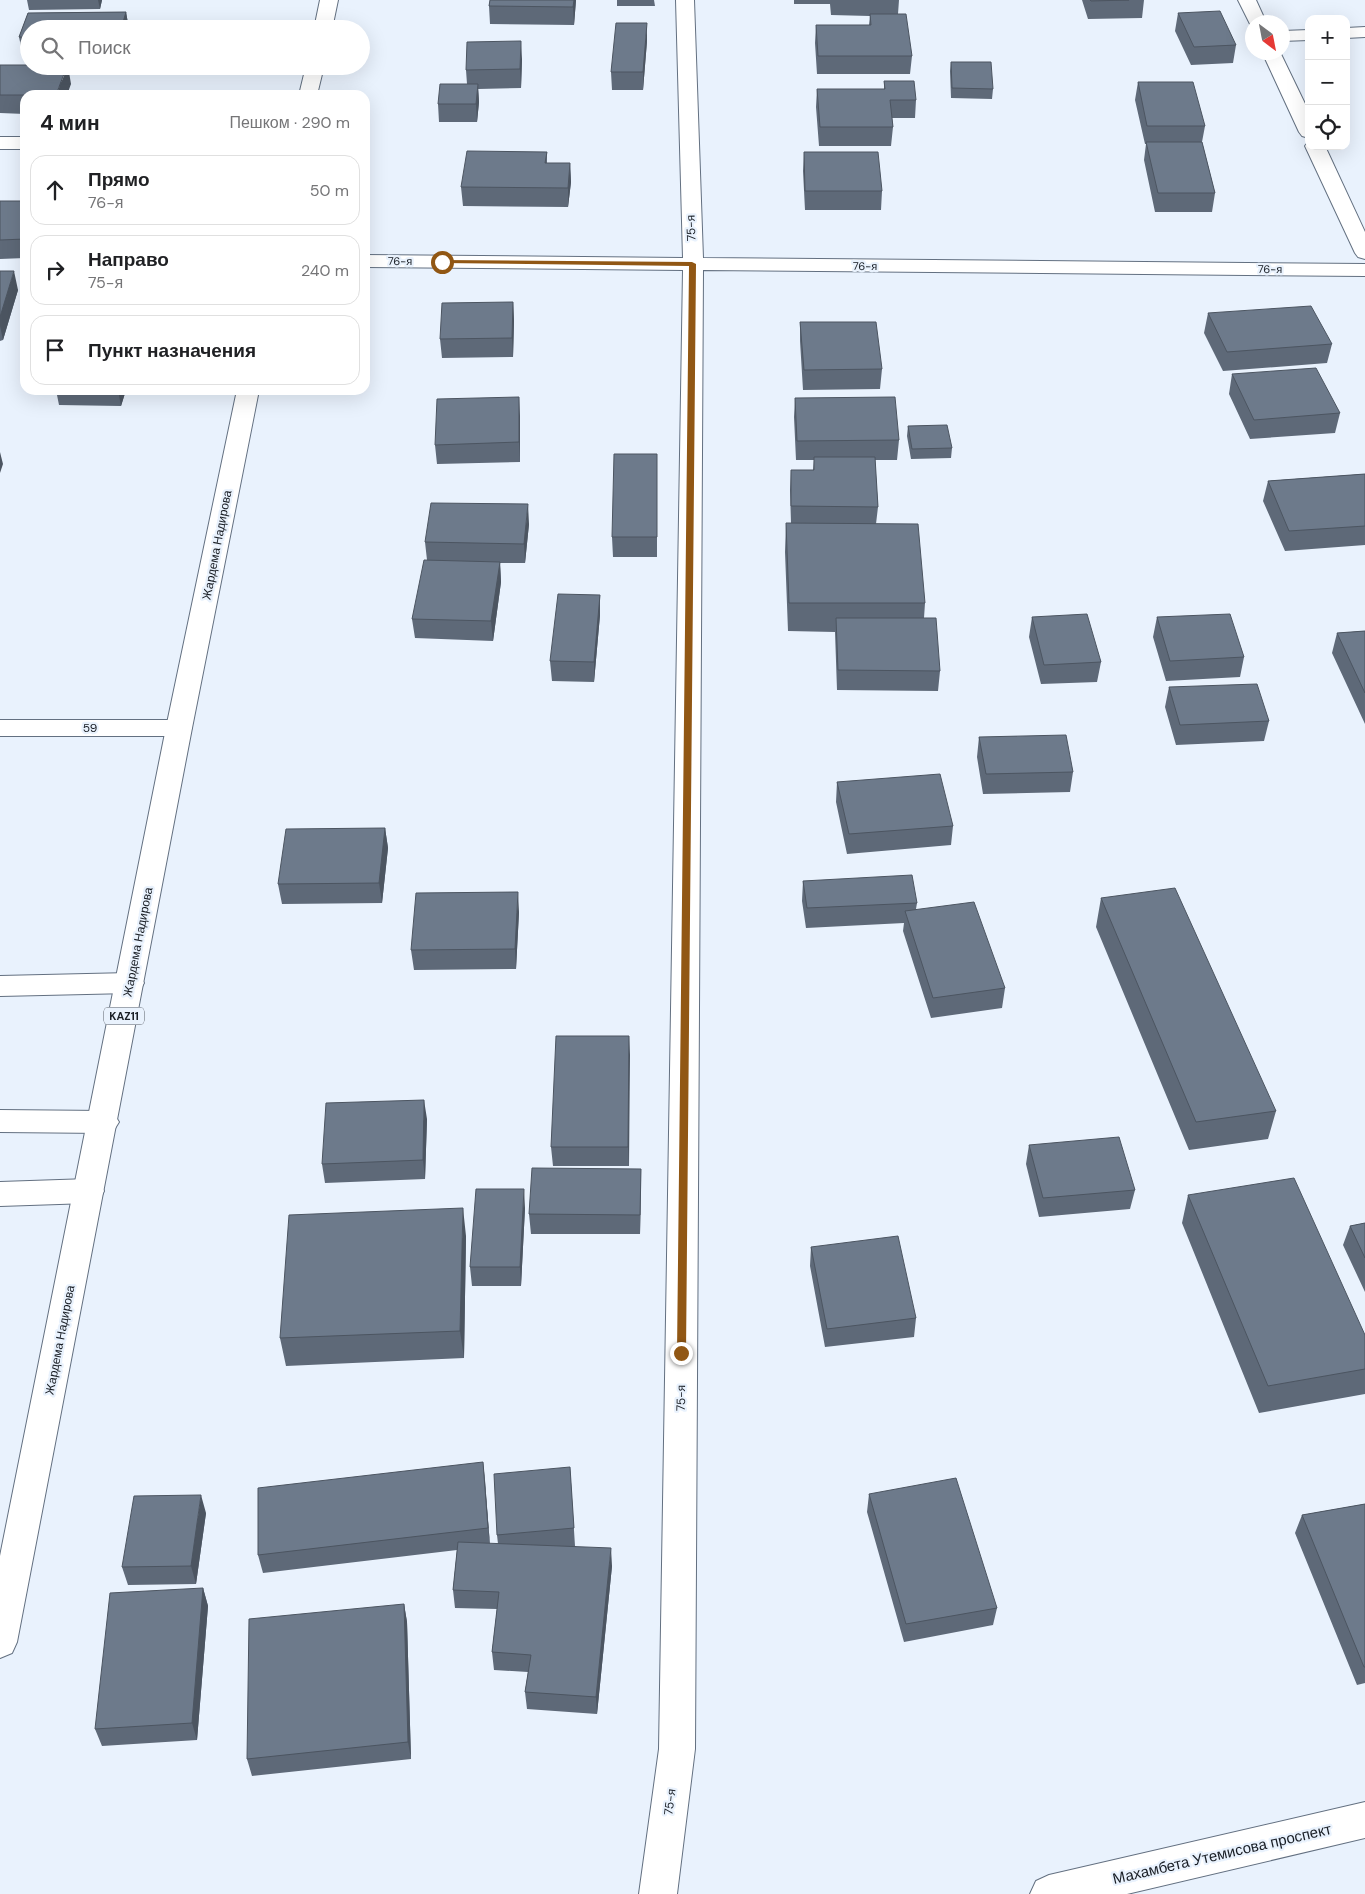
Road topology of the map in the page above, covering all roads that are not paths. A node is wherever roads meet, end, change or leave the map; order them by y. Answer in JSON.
{"nodes":[{"id":1,"x":329,"y":0,"type":"edge"},
{"id":2,"x":685,"y":0,"type":"edge"},
{"id":3,"x":1247,"y":0,"type":"edge"},
{"id":4,"x":1254,"y":15,"type":"edge"},
{"id":5,"x":325,"y":20,"type":"edge"},
{"id":6,"x":1365,"y":32,"type":"edge"},
{"id":7,"x":1350,"y":33,"type":"edge"},
{"id":8,"x":1305,"y":35,"type":"edge"},
{"id":9,"x":1290,"y":36,"type":"edge"},
{"id":10,"x":1276,"y":60,"type":"edge"},
{"id":11,"x":313,"y":75,"type":"edge"},
{"id":12,"x":309,"y":90,"type":"edge"},
{"id":13,"x":1305,"y":123,"type":"edge"},
{"id":14,"x":0,"y":143,"type":"edge"},
{"id":15,"x":20,"y":143,"type":"edge"},
{"id":16,"x":1317,"y":150,"type":"edge"},
{"id":17,"x":1365,"y":253,"type":"edge"},
{"id":18,"x":370,"y":261,"type":"edge"},
{"id":19,"x":692,"y":264,"type":"junction"},
{"id":20,"x":1365,"y":270,"type":"edge"},
{"id":21,"x":247,"y":395,"type":"edge"},
{"id":22,"x":0,"y":728,"type":"edge"},
{"id":23,"x":179,"y":728,"type":"junction"},
{"id":24,"x":130,"y":983,"type":"junction"},
{"id":25,"x":0,"y":986,"type":"edge"},
{"id":26,"x":0,"y":1121,"type":"edge"},
{"id":27,"x":104,"y":1122,"type":"junction"},
{"id":28,"x":89,"y":1191,"type":"junction"},
{"id":29,"x":0,"y":1194,"type":"edge"},
{"id":30,"x":0,"y":1642,"type":"edge"},
{"id":31,"x":1365,"y":1820,"type":"edge"},
{"id":32,"x":658,"y":1894,"type":"edge"},
{"id":33,"x":1049,"y":1894,"type":"edge"}],
"edges":[{"from":1,"to":5,"type":"main road"},
{"from":2,"to":19,"type":"main road","name":"75-я"},
{"from":3,"to":4,"type":"main road"},
{"from":6,"to":7,"type":"main road"},
{"from":8,"to":9,"type":"main road"},
{"from":10,"to":13,"type":"main road"},
{"from":11,"to":12,"type":"main road"},
{"from":14,"to":15,"type":"main road"},
{"from":16,"to":17,"type":"main road"},
{"from":18,"to":19,"type":"main road","name":"76-я"},
{"from":19,"to":20,"type":"main road","name":"76-я"},
{"from":19,"to":32,"type":"main road","name":"75-я"},
{"from":21,"to":23,"type":"main road","name":"Жардема Надирова","number":"KAZ11"},
{"from":22,"to":23,"type":"main road","name":"59"},
{"from":23,"to":24,"type":"main road","name":"Жардема Надирова","number":"KAZ11"},
{"from":24,"to":25,"type":"main road"},
{"from":24,"to":27,"type":"main road","name":"Жардема Надирова","number":"KAZ11"},
{"from":26,"to":27,"type":"main road"},
{"from":27,"to":28,"type":"main road","name":"Жардема Надирова","number":"KAZ11"},
{"from":28,"to":29,"type":"main road"},
{"from":28,"to":30,"type":"main road","name":"Жардема Надирова","number":"KAZ11"},
{"from":31,"to":33,"type":"main road","name":"Махамбета Утемисова проспект"}]}
